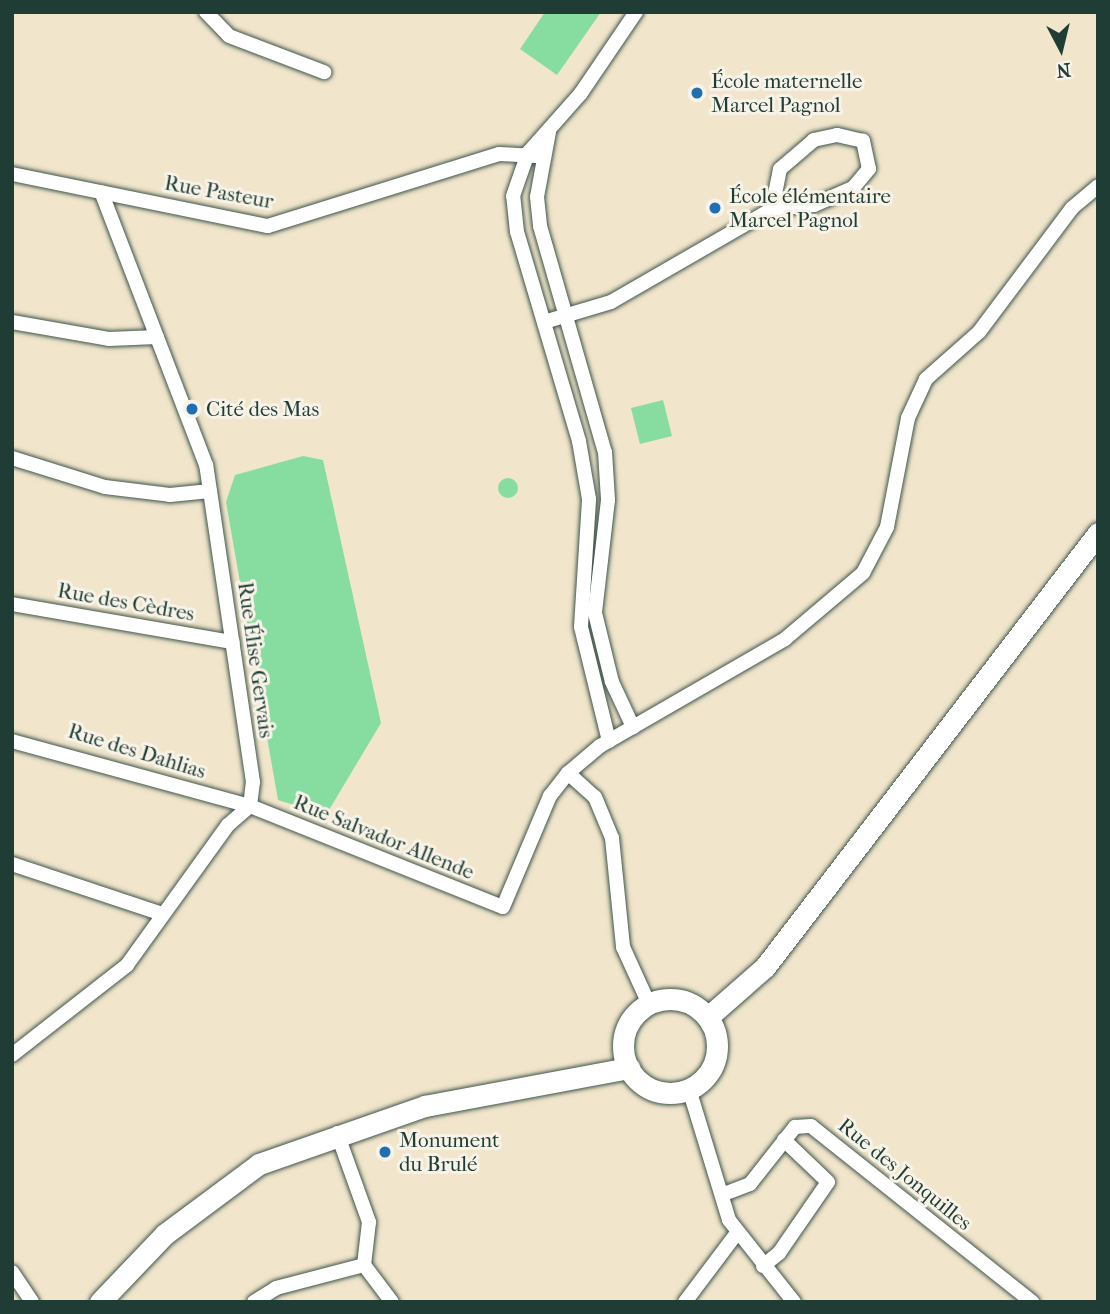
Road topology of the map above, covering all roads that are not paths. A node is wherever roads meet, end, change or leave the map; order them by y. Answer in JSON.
{"nodes":[{"id":1,"x":206,"y":12,"type":"edge"},
{"id":2,"x":636,"y":12,"type":"edge"},
{"id":3,"x":324,"y":72,"type":"dead end"},
{"id":4,"x":535,"y":155,"type":"junction"},
{"id":5,"x":12,"y":174,"type":"edge"},
{"id":6,"x":1098,"y":186,"type":"edge"},
{"id":7,"x":101,"y":192,"type":"junction"},
{"id":8,"x":772,"y":209,"type":"junction"},
{"id":9,"x":566,"y":316,"type":"junction"},
{"id":10,"x":12,"y":322,"type":"edge"},
{"id":11,"x":544,"y":322,"type":"junction"},
{"id":12,"x":157,"y":337,"type":"junction"},
{"id":13,"x":12,"y":458,"type":"edge"},
{"id":14,"x":210,"y":491,"type":"junction"},
{"id":15,"x":1098,"y":533,"type":"edge"},
{"id":16,"x":12,"y":604,"type":"edge"},
{"id":17,"x":233,"y":642,"type":"junction"},
{"id":18,"x":633,"y":727,"type":"junction"},
{"id":19,"x":12,"y":741,"type":"edge"},
{"id":20,"x":609,"y":741,"type":"junction"},
{"id":21,"x":569,"y":773,"type":"junction"},
{"id":22,"x":250,"y":806,"type":"junction"},
{"id":23,"x":12,"y":864,"type":"edge"},
{"id":24,"x":162,"y":914,"type":"junction"},
{"id":25,"x":649,"y":1003,"type":"junction"},
{"id":26,"x":708,"y":1017,"type":"junction"},
{"id":27,"x":12,"y":1055,"type":"edge"},
{"id":28,"x":629,"y":1068,"type":"junction"},
{"id":29,"x":689,"y":1089,"type":"junction"},
{"id":30,"x":337,"y":1133,"type":"junction"},
{"id":31,"x":784,"y":1140,"type":"junction"},
{"id":32,"x":724,"y":1194,"type":"junction"},
{"id":33,"x":737,"y":1233,"type":"junction"},
{"id":34,"x":364,"y":1265,"type":"junction"},
{"id":35,"x":763,"y":1266,"type":"junction"},
{"id":36,"x":12,"y":1272,"type":"edge"},
{"id":37,"x":32,"y":1302,"type":"edge"},
{"id":38,"x":100,"y":1302,"type":"edge"},
{"id":39,"x":254,"y":1302,"type":"edge"},
{"id":40,"x":392,"y":1302,"type":"edge"},
{"id":41,"x":685,"y":1302,"type":"edge"},
{"id":42,"x":794,"y":1302,"type":"edge"},
{"id":43,"x":1032,"y":1302,"type":"edge"}],
"edges":[{"from":1,"to":3,"type":"street"},
{"from":2,"to":4,"type":"street"},
{"from":4,"to":7,"type":"street","name":"Rue Pasteur"},
{"from":4,"to":9,"type":"street"},
{"from":4,"to":11,"type":"street"},
{"from":5,"to":7,"type":"street","name":"Rue Pasteur"},
{"from":6,"to":18,"type":"street"},
{"from":7,"to":12,"type":"street","name":"Rue Élise Gervais"},
{"from":8,"to":8,"type":"street"},
{"from":8,"to":9,"type":"street"},
{"from":9,"to":11,"type":"street"},
{"from":9,"to":18,"type":"street"},
{"from":10,"to":12,"type":"street"},
{"from":11,"to":20,"type":"street"},
{"from":12,"to":14,"type":"street","name":"Rue Élise Gervais"},
{"from":13,"to":14,"type":"street"},
{"from":14,"to":17,"type":"street","name":"Rue Élise Gervais"},
{"from":15,"to":26,"type":"main road"},
{"from":16,"to":17,"type":"street","name":"Rue des Cèdres"},
{"from":17,"to":22,"type":"street","name":"Rue Élise Gervais"},
{"from":18,"to":20,"type":"street"},
{"from":19,"to":22,"type":"street","name":"Rue des Dahlias"},
{"from":20,"to":21,"type":"street"},
{"from":21,"to":22,"type":"street","name":"Rue Salvador Allende"},
{"from":21,"to":25,"type":"street"},
{"from":22,"to":24,"type":"street"},
{"from":23,"to":24,"type":"street"},
{"from":24,"to":27,"type":"street"},
{"from":25,"to":26,"type":"main road"},
{"from":25,"to":28,"type":"main road"},
{"from":26,"to":29,"type":"main road"},
{"from":28,"to":29,"type":"main road"},
{"from":28,"to":30,"type":"main road"},
{"from":29,"to":32,"type":"street"},
{"from":30,"to":34,"type":"street"},
{"from":30,"to":38,"type":"main road"},
{"from":31,"to":32,"type":"street","name":"Rue des Jonquilles"},
{"from":31,"to":35,"type":"street"},
{"from":31,"to":43,"type":"street","name":"Rue des Jonquilles"},
{"from":32,"to":33,"type":"street"},
{"from":33,"to":35,"type":"street"},
{"from":33,"to":41,"type":"street"},
{"from":34,"to":39,"type":"street"},
{"from":34,"to":40,"type":"street"},
{"from":35,"to":42,"type":"street"},
{"from":36,"to":37,"type":"street"}]}
